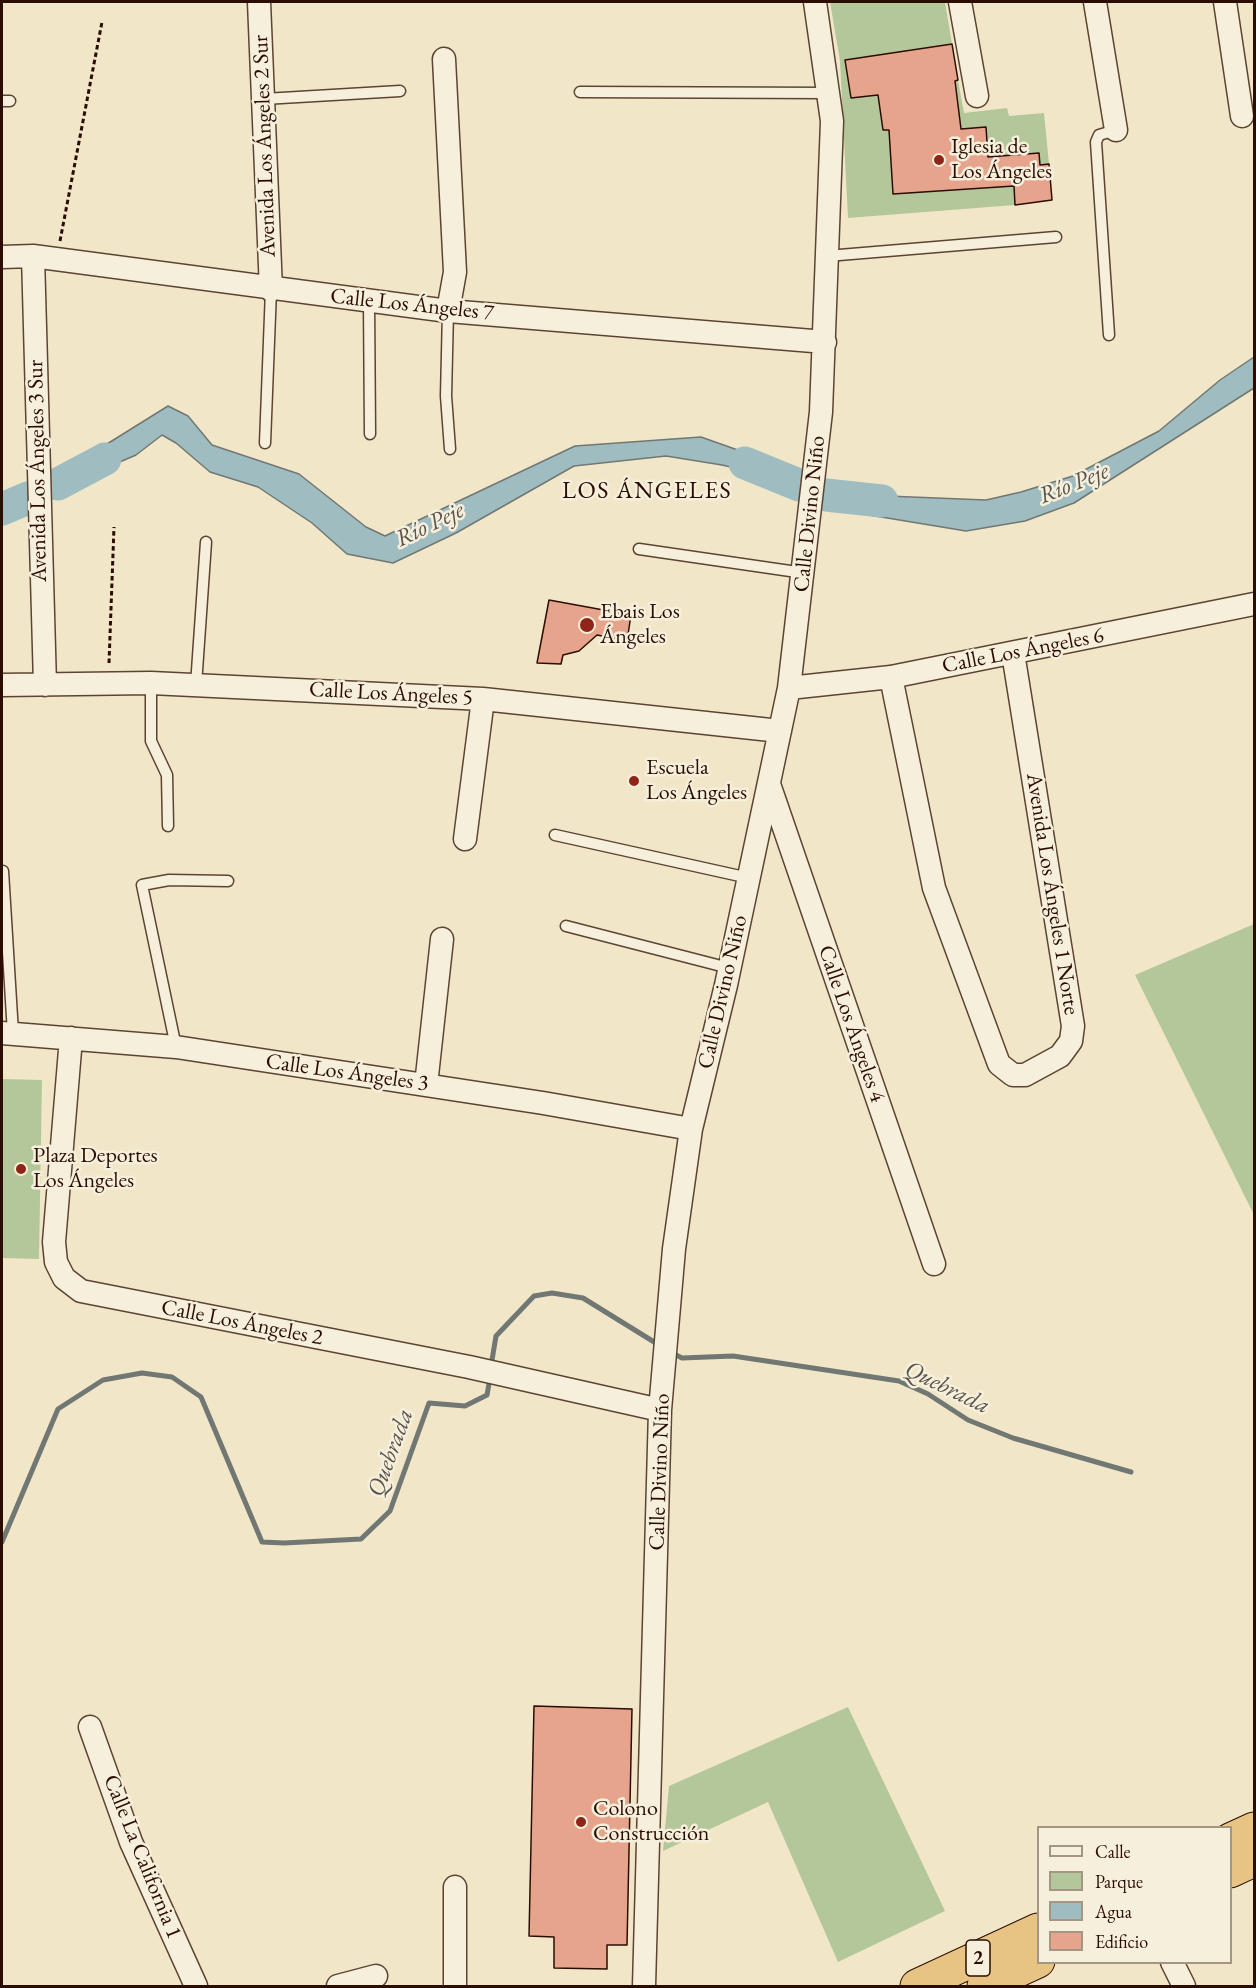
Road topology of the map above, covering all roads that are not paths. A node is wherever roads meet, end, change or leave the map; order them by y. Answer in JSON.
{"nodes":[{"id":1,"x":259,"y":2,"type":"edge"},
{"id":2,"x":815,"y":2,"type":"edge"},
{"id":3,"x":960,"y":2,"type":"edge"},
{"id":4,"x":1095,"y":2,"type":"edge"},
{"id":5,"x":1225,"y":2,"type":"edge"},
{"id":6,"x":444,"y":59,"type":"dead end"},
{"id":7,"x":400,"y":91,"type":"dead end"},
{"id":8,"x":580,"y":92,"type":"dead end"},
{"id":9,"x":828,"y":93,"type":"junction"},
{"id":10,"x":976,"y":96,"type":"dead end"},
{"id":11,"x":264,"y":99,"type":"junction"},
{"id":12,"x":1242,"y":116,"type":"dead end"},
{"id":13,"x":1116,"y":130,"type":"joint"},
{"id":14,"x":1056,"y":237,"type":"dead end"},
{"id":15,"x":33,"y":256,"type":"junction"},
{"id":16,"x":827,"y":256,"type":"junction"},
{"id":17,"x":2,"y":257,"type":"edge"},
{"id":18,"x":271,"y":290,"type":"junction"},
{"id":19,"x":369,"y":301,"type":"junction"},
{"id":20,"x":448,"y":311,"type":"junction"},
{"id":21,"x":1109,"y":335,"type":"dead end"},
{"id":22,"x":825,"y":342,"type":"junction"},
{"id":23,"x":370,"y":434,"type":"dead end"},
{"id":24,"x":265,"y":443,"type":"dead end"},
{"id":25,"x":450,"y":449,"type":"dead end"},
{"id":26,"x":206,"y":542,"type":"dead end"},
{"id":27,"x":639,"y":549,"type":"dead end"},
{"id":28,"x":804,"y":573,"type":"junction"},
{"id":29,"x":1254,"y":604,"type":"edge"},
{"id":30,"x":1013,"y":653,"type":"junction"},
{"id":31,"x":891,"y":677,"type":"junction"},
{"id":32,"x":151,"y":683,"type":"junction"},
{"id":33,"x":2,"y":685,"type":"edge"},
{"id":34,"x":45,"y":685,"type":"junction"},
{"id":35,"x":196,"y":685,"type":"junction"},
{"id":36,"x":789,"y":688,"type":"junction"},
{"id":37,"x":483,"y":699,"type":"junction"},
{"id":38,"x":780,"y":730,"type":"junction"},
{"id":39,"x":769,"y":784,"type":"junction"},
{"id":40,"x":168,"y":826,"type":"dead end"},
{"id":41,"x":555,"y":835,"type":"dead end"},
{"id":42,"x":465,"y":839,"type":"dead end"},
{"id":43,"x":3,"y":871,"type":"dead end"},
{"id":44,"x":748,"y":878,"type":"junction"},
{"id":45,"x":228,"y":881,"type":"dead end"},
{"id":46,"x":566,"y":926,"type":"dead end"},
{"id":47,"x":442,"y":939,"type":"dead end"},
{"id":48,"x":729,"y":968,"type":"junction"},
{"id":49,"x":7,"y":1033,"type":"edge"},
{"id":50,"x":71,"y":1038,"type":"junction"},
{"id":51,"x":176,"y":1047,"type":"junction"},
{"id":52,"x":426,"y":1085,"type":"junction"},
{"id":53,"x":691,"y":1129,"type":"junction"},
{"id":54,"x":934,"y":1264,"type":"dead end"},
{"id":55,"x":660,"y":1410,"type":"junction"},
{"id":56,"x":90,"y":1727,"type":"dead end"},
{"id":57,"x":1254,"y":1829,"type":"edge"},
{"id":58,"x":1232,"y":1839,"type":"edge"},
{"id":59,"x":1254,"y":1860,"type":"edge"},
{"id":60,"x":1232,"y":1870,"type":"edge"},
{"id":61,"x":455,"y":1887,"type":"dead end"},
{"id":62,"x":1037,"y":1929,"type":"edge"},
{"id":63,"x":1037,"y":1961,"type":"edge"},
{"id":64,"x":1173,"y":1964,"type":"edge"},
{"id":65,"x":376,"y":1976,"type":"dead end"},
{"id":66,"x":196,"y":1986,"type":"edge"},
{"id":67,"x":338,"y":1986,"type":"edge"},
{"id":68,"x":455,"y":1986,"type":"edge"},
{"id":69,"x":644,"y":1986,"type":"edge"},
{"id":70,"x":917,"y":1986,"type":"edge"},
{"id":71,"x":984,"y":1986,"type":"edge"},
{"id":72,"x":1184,"y":1986,"type":"edge"}],
"edges":[{"from":1,"to":11,"type":"street","name":"Avenida Los Ángeles 2 Sur"},
{"from":2,"to":9,"type":"street","name":"Calle Divino Niño"},
{"from":3,"to":10,"type":"street"},
{"from":4,"to":13,"type":"street"},
{"from":5,"to":12,"type":"street"},
{"from":6,"to":20,"type":"street"},
{"from":7,"to":11,"type":"lane"},
{"from":8,"to":9,"type":"lane"},
{"from":9,"to":16,"type":"street","name":"Calle Divino Niño"},
{"from":11,"to":18,"type":"street","name":"Avenida Los Ángeles 2 Sur"},
{"from":13,"to":21,"type":"lane"},
{"from":14,"to":16,"type":"lane"},
{"from":15,"to":17,"type":"street","name":"Calle Los Ángeles 7"},
{"from":15,"to":18,"type":"street","name":"Calle Los Ángeles 7"},
{"from":15,"to":34,"type":"street","name":"Avenida Los Ángeles 3 Sur"},
{"from":16,"to":22,"type":"street","name":"Calle Divino Niño"},
{"from":18,"to":19,"type":"street","name":"Calle Los Ángeles 7"},
{"from":18,"to":24,"type":"lane"},
{"from":19,"to":20,"type":"street","name":"Calle Los Ángeles 7"},
{"from":19,"to":23,"type":"lane"},
{"from":20,"to":22,"type":"street","name":"Calle Los Ángeles 7"},
{"from":20,"to":25,"type":"lane"},
{"from":22,"to":28,"type":"street","name":"Calle Divino Niño"},
{"from":26,"to":35,"type":"lane"},
{"from":27,"to":28,"type":"lane"},
{"from":28,"to":36,"type":"street","name":"Calle Divino Niño"},
{"from":29,"to":30,"type":"street","name":"Calle Los Ángeles 6"},
{"from":30,"to":31,"type":"street","name":"Calle Los Ángeles 6"},
{"from":30,"to":31,"type":"street","name":"Avenida Los Ángeles 1 Norte"},
{"from":31,"to":36,"type":"street","name":"Calle Los Ángeles 6"},
{"from":32,"to":34,"type":"street","name":"Calle Los Ángeles 5"},
{"from":32,"to":35,"type":"street","name":"Calle Los Ángeles 5"},
{"from":32,"to":40,"type":"lane"},
{"from":33,"to":34,"type":"street","name":"Calle Los Ángeles 5"},
{"from":35,"to":37,"type":"street","name":"Calle Los Ángeles 5"},
{"from":36,"to":38,"type":"street","name":"Calle Divino Niño"},
{"from":37,"to":38,"type":"street","name":"Calle Los Ángeles 5"},
{"from":37,"to":42,"type":"street"},
{"from":38,"to":39,"type":"street","name":"Calle Divino Niño"},
{"from":39,"to":44,"type":"street","name":"Calle Divino Niño"},
{"from":39,"to":54,"type":"street","name":"Calle Los Ángeles 4"},
{"from":41,"to":44,"type":"lane"},
{"from":43,"to":49,"type":"lane"},
{"from":44,"to":48,"type":"street","name":"Calle Divino Niño"},
{"from":45,"to":51,"type":"lane"},
{"from":46,"to":48,"type":"lane"},
{"from":47,"to":52,"type":"street"},
{"from":48,"to":53,"type":"street","name":"Calle Divino Niño"},
{"from":49,"to":50,"type":"street","name":"Calle Los Ángeles 3"},
{"from":50,"to":51,"type":"street","name":"Calle Los Ángeles 3"},
{"from":50,"to":55,"type":"street","name":"Calle Los Ángeles 2"},
{"from":51,"to":52,"type":"street","name":"Calle Los Ángeles 3"},
{"from":52,"to":53,"type":"street","name":"Calle Los Ángeles 3"},
{"from":53,"to":55,"type":"street","name":"Calle Divino Niño"},
{"from":55,"to":69,"type":"street","name":"Calle Divino Niño"},
{"from":56,"to":66,"type":"street","name":"Calle La California 1"},
{"from":57,"to":58,"type":"highway"},
{"from":59,"to":60,"type":"highway"},
{"from":61,"to":68,"type":"street"},
{"from":62,"to":70,"type":"highway","number":"2"},
{"from":63,"to":71,"type":"highway","number":"2"},
{"from":64,"to":72,"type":"street"},
{"from":65,"to":67,"type":"street"}]}
